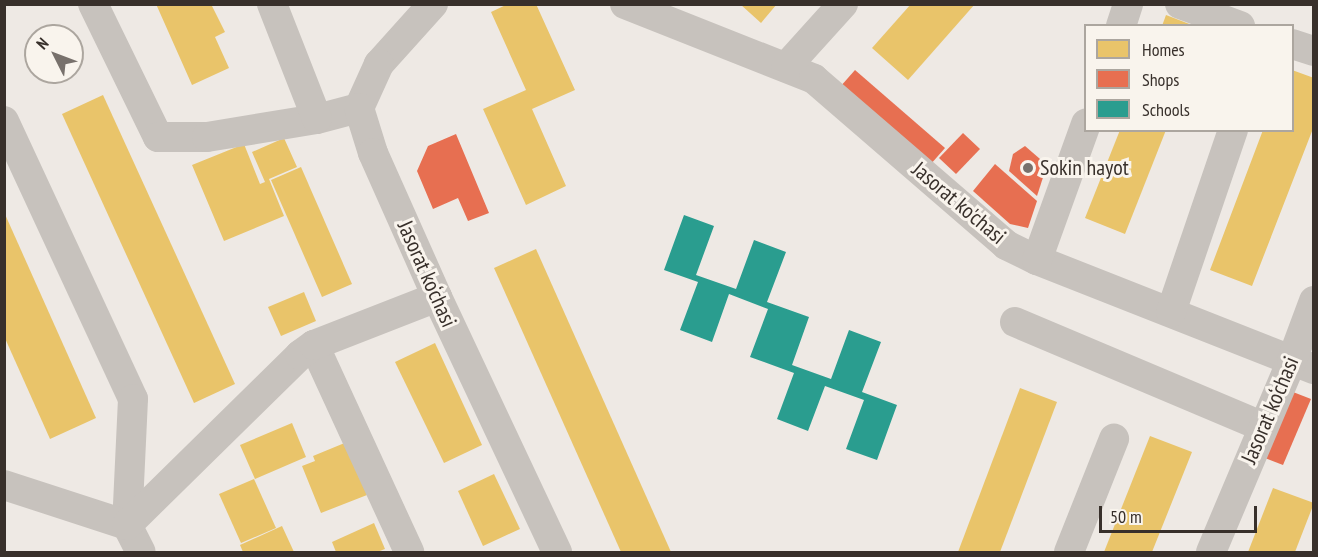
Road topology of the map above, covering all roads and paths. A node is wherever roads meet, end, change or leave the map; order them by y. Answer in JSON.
{"nodes":[{"id":1,"x":93,"y":4,"type":"edge"},
{"id":2,"x":272,"y":4,"type":"edge"},
{"id":3,"x":432,"y":4,"type":"edge"},
{"id":4,"x":625,"y":4,"type":"edge"},
{"id":5,"x":843,"y":4,"type":"edge"},
{"id":6,"x":1128,"y":4,"type":"edge"},
{"id":7,"x":1180,"y":4,"type":"edge"},
{"id":8,"x":657,"y":10,"type":"edge"},
{"id":9,"x":1122,"y":24,"type":"edge"},
{"id":10,"x":1235,"y":24,"type":"edge"},
{"id":11,"x":1294,"y":44,"type":"edge"},
{"id":12,"x":1314,"y":51,"type":"edge"},
{"id":13,"x":786,"y":67,"type":"junction"},
{"id":14,"x":359,"y":108,"type":"junction"},
{"id":15,"x":317,"y":119,"type":"junction"},
{"id":16,"x":4,"y":121,"type":"edge"},
{"id":17,"x":1084,"y":130,"type":"edge"},
{"id":18,"x":1232,"y":132,"type":"edge"},
{"id":19,"x":1037,"y":260,"type":"junction"},
{"id":20,"x":436,"y":297,"type":"junction"},
{"id":21,"x":1314,"y":301,"type":"edge"},
{"id":22,"x":1170,"y":312,"type":"junction"},
{"id":23,"x":1015,"y":322,"type":"dead end"},
{"id":24,"x":314,"y":345,"type":"junction"},
{"id":25,"x":1303,"y":365,"type":"edge"},
{"id":26,"x":1263,"y":427,"type":"junction"},
{"id":27,"x":1114,"y":439,"type":"dead end"},
{"id":28,"x":4,"y":485,"type":"edge"},
{"id":29,"x":127,"y":525,"type":"junction"},
{"id":30,"x":141,"y":552,"type":"edge"},
{"id":31,"x":409,"y":552,"type":"edge"},
{"id":32,"x":557,"y":552,"type":"edge"},
{"id":33,"x":1069,"y":552,"type":"edge"},
{"id":34,"x":1211,"y":552,"type":"edge"}],
"edges":[{"from":1,"to":15,"type":"street"},
{"from":2,"to":15,"type":"street"},
{"from":3,"to":14,"type":"street"},
{"from":4,"to":8,"type":"street","name":"Jasorat ko'chasi"},
{"from":5,"to":13,"type":"street"},
{"from":6,"to":9,"type":"street"},
{"from":7,"to":10,"type":"street"},
{"from":8,"to":13,"type":"street","name":"Jasorat ko'chasi"},
{"from":11,"to":12,"type":"street"},
{"from":13,"to":19,"type":"street","name":"Jasorat ko'chasi"},
{"from":14,"to":15,"type":"street"},
{"from":14,"to":20,"type":"street","name":"Jasorat ko‘chasi"},
{"from":16,"to":29,"type":"street"},
{"from":17,"to":19,"type":"street"},
{"from":18,"to":22,"type":"street"},
{"from":19,"to":22,"type":"street","name":"Jasorat ko'chasi"},
{"from":20,"to":24,"type":"street"},
{"from":20,"to":32,"type":"street","name":"Jasorat ko‘chasi"},
{"from":21,"to":25,"type":"street","name":"Jasorat ko‘chasi"},
{"from":22,"to":25,"type":"street","name":"Jasorat ko'chasi"},
{"from":23,"to":26,"type":"street"},
{"from":24,"to":29,"type":"street"},
{"from":24,"to":31,"type":"street"},
{"from":25,"to":26,"type":"street","name":"Jasorat ko‘chasi"},
{"from":26,"to":34,"type":"street","name":"Jasorat ko‘chasi"},
{"from":27,"to":33,"type":"street"},
{"from":28,"to":29,"type":"street"},
{"from":29,"to":30,"type":"street"}]}
